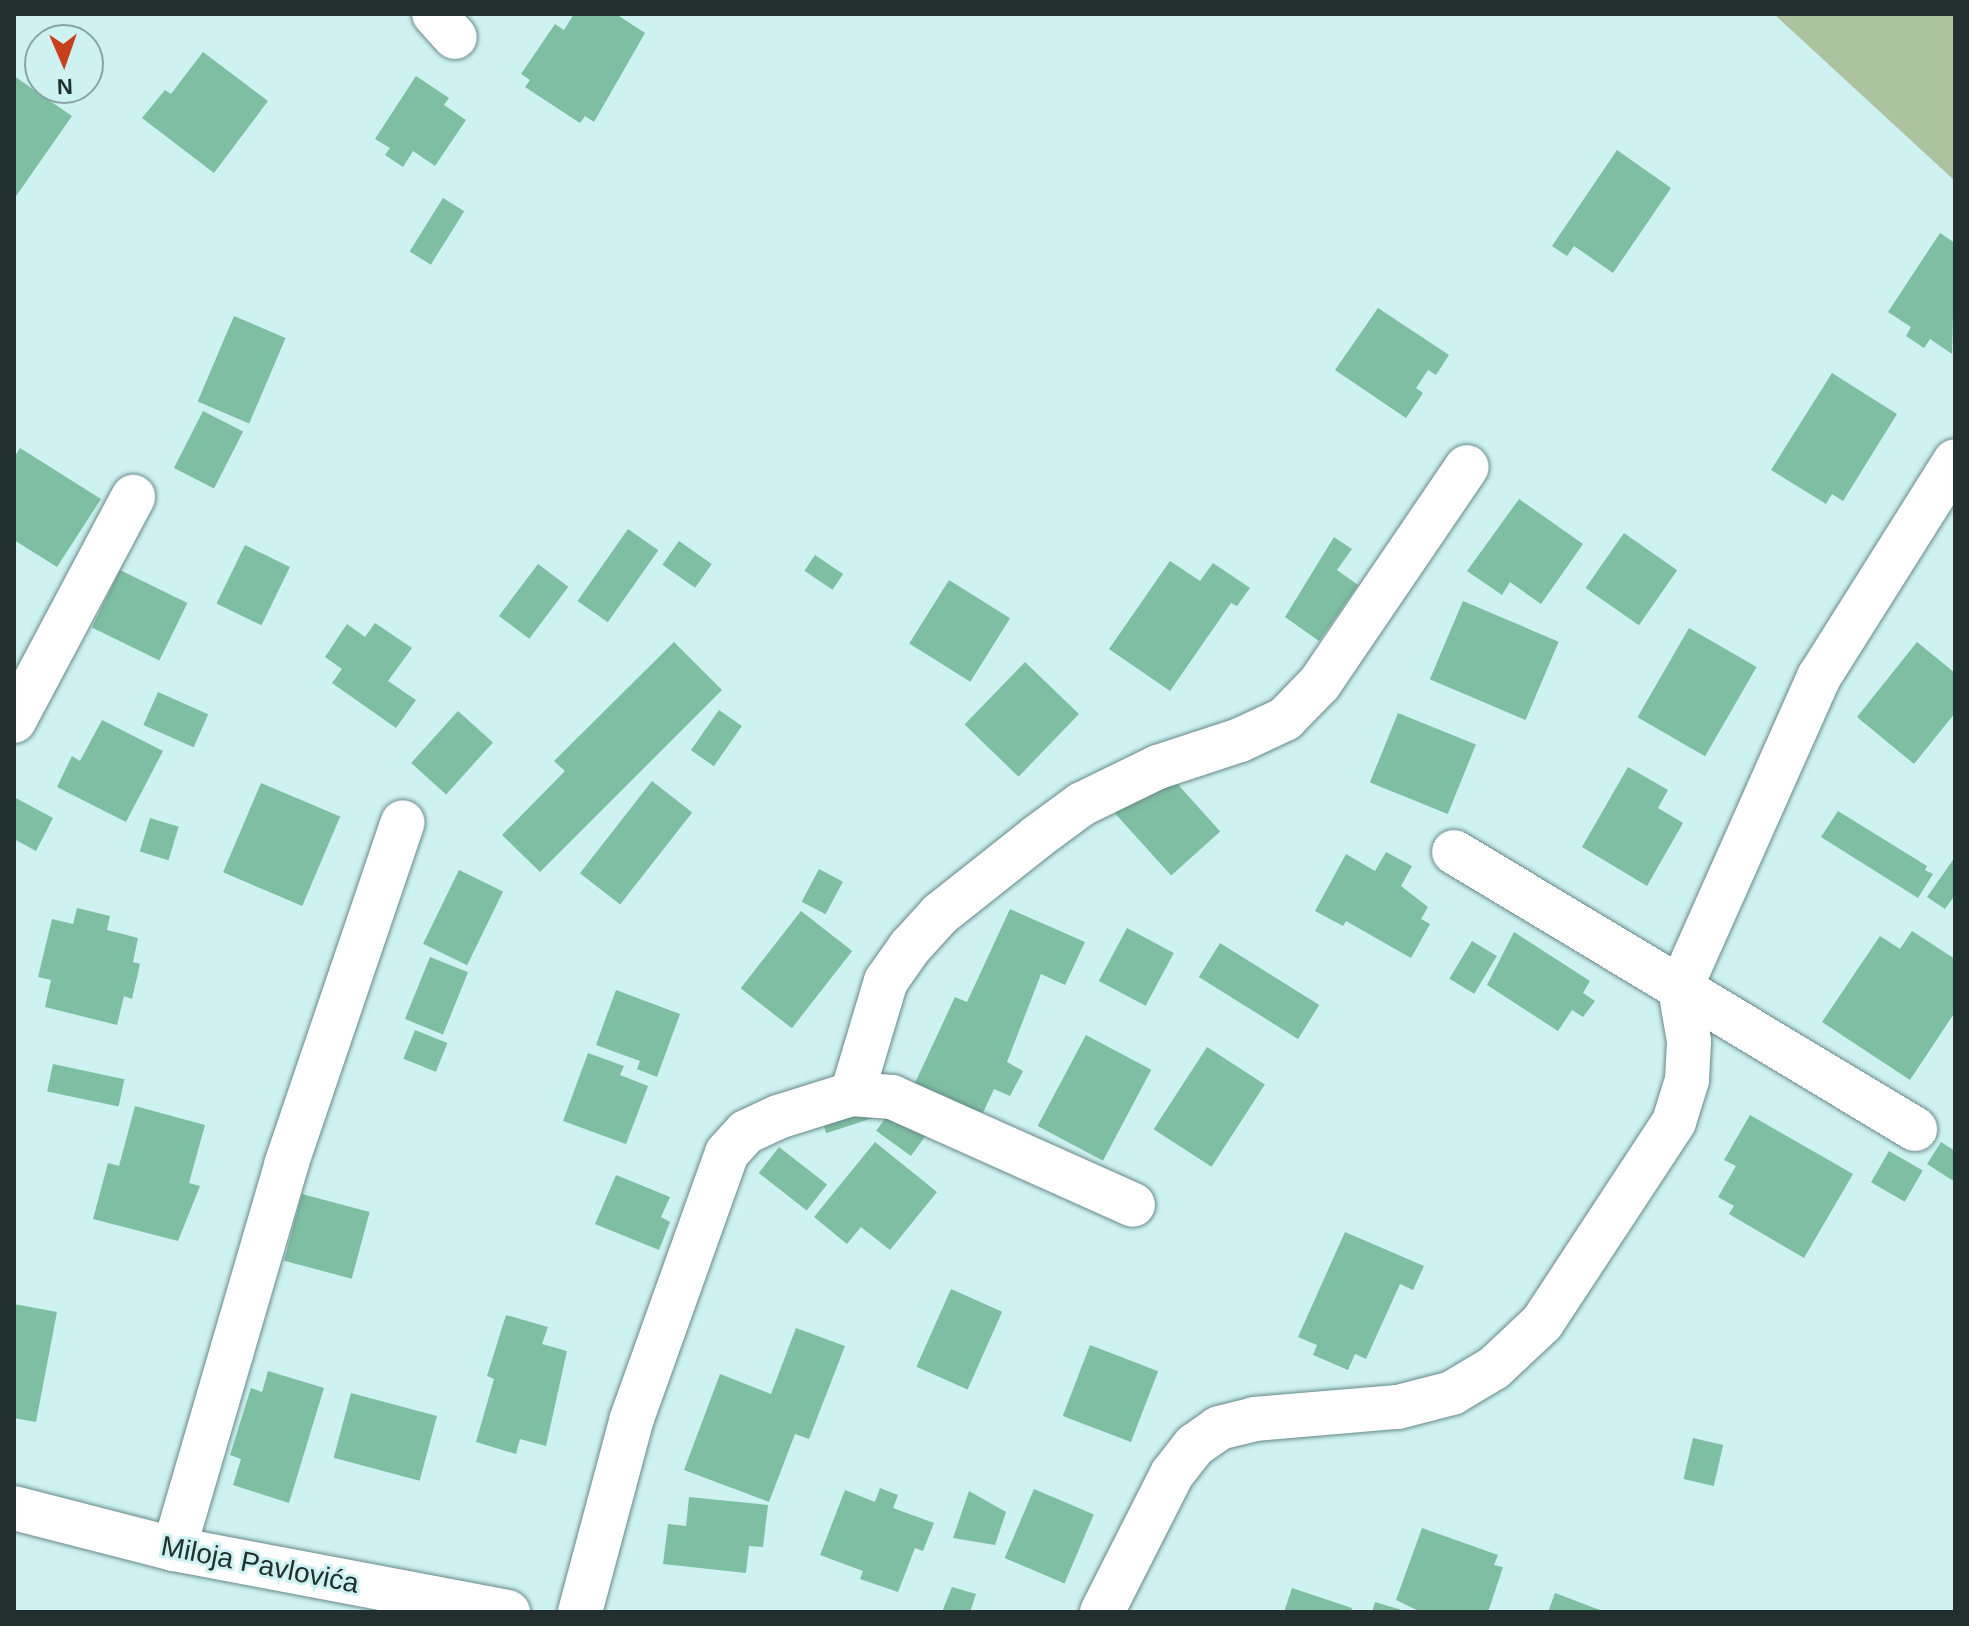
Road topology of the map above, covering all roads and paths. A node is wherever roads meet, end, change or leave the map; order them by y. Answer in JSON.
{"nodes":[{"id":1,"x":1955,"y":461,"type":"edge"},
{"id":2,"x":1467,"y":467,"type":"dead end"},
{"id":3,"x":133,"y":497,"type":"dead end"},
{"id":4,"x":14,"y":721,"type":"edge"},
{"id":5,"x":403,"y":822,"type":"dead end"},
{"id":6,"x":1454,"y":852,"type":"dead end"},
{"id":7,"x":1680,"y":989,"type":"junction"},
{"id":8,"x":852,"y":1094,"type":"junction"},
{"id":9,"x":1915,"y":1129,"type":"dead end"},
{"id":10,"x":1133,"y":1205,"type":"dead end"},
{"id":11,"x":14,"y":1508,"type":"edge"},
{"id":12,"x":174,"y":1549,"type":"junction"},
{"id":13,"x":508,"y":1612,"type":"edge"},
{"id":14,"x":580,"y":1612,"type":"edge"},
{"id":15,"x":1102,"y":1612,"type":"edge"}],
"edges":[{"from":1,"to":7,"type":"street"},
{"from":2,"to":8,"type":"street"},
{"from":3,"to":4,"type":"street"},
{"from":5,"to":12,"type":"street"},
{"from":6,"to":7,"type":"street"},
{"from":7,"to":9,"type":"street"},
{"from":7,"to":15,"type":"street"},
{"from":8,"to":10,"type":"street"},
{"from":8,"to":14,"type":"street"},
{"from":11,"to":12,"type":"street","name":"Miloja Pavlovića"},
{"from":12,"to":13,"type":"street","name":"Miloja Pavlovića"}]}
